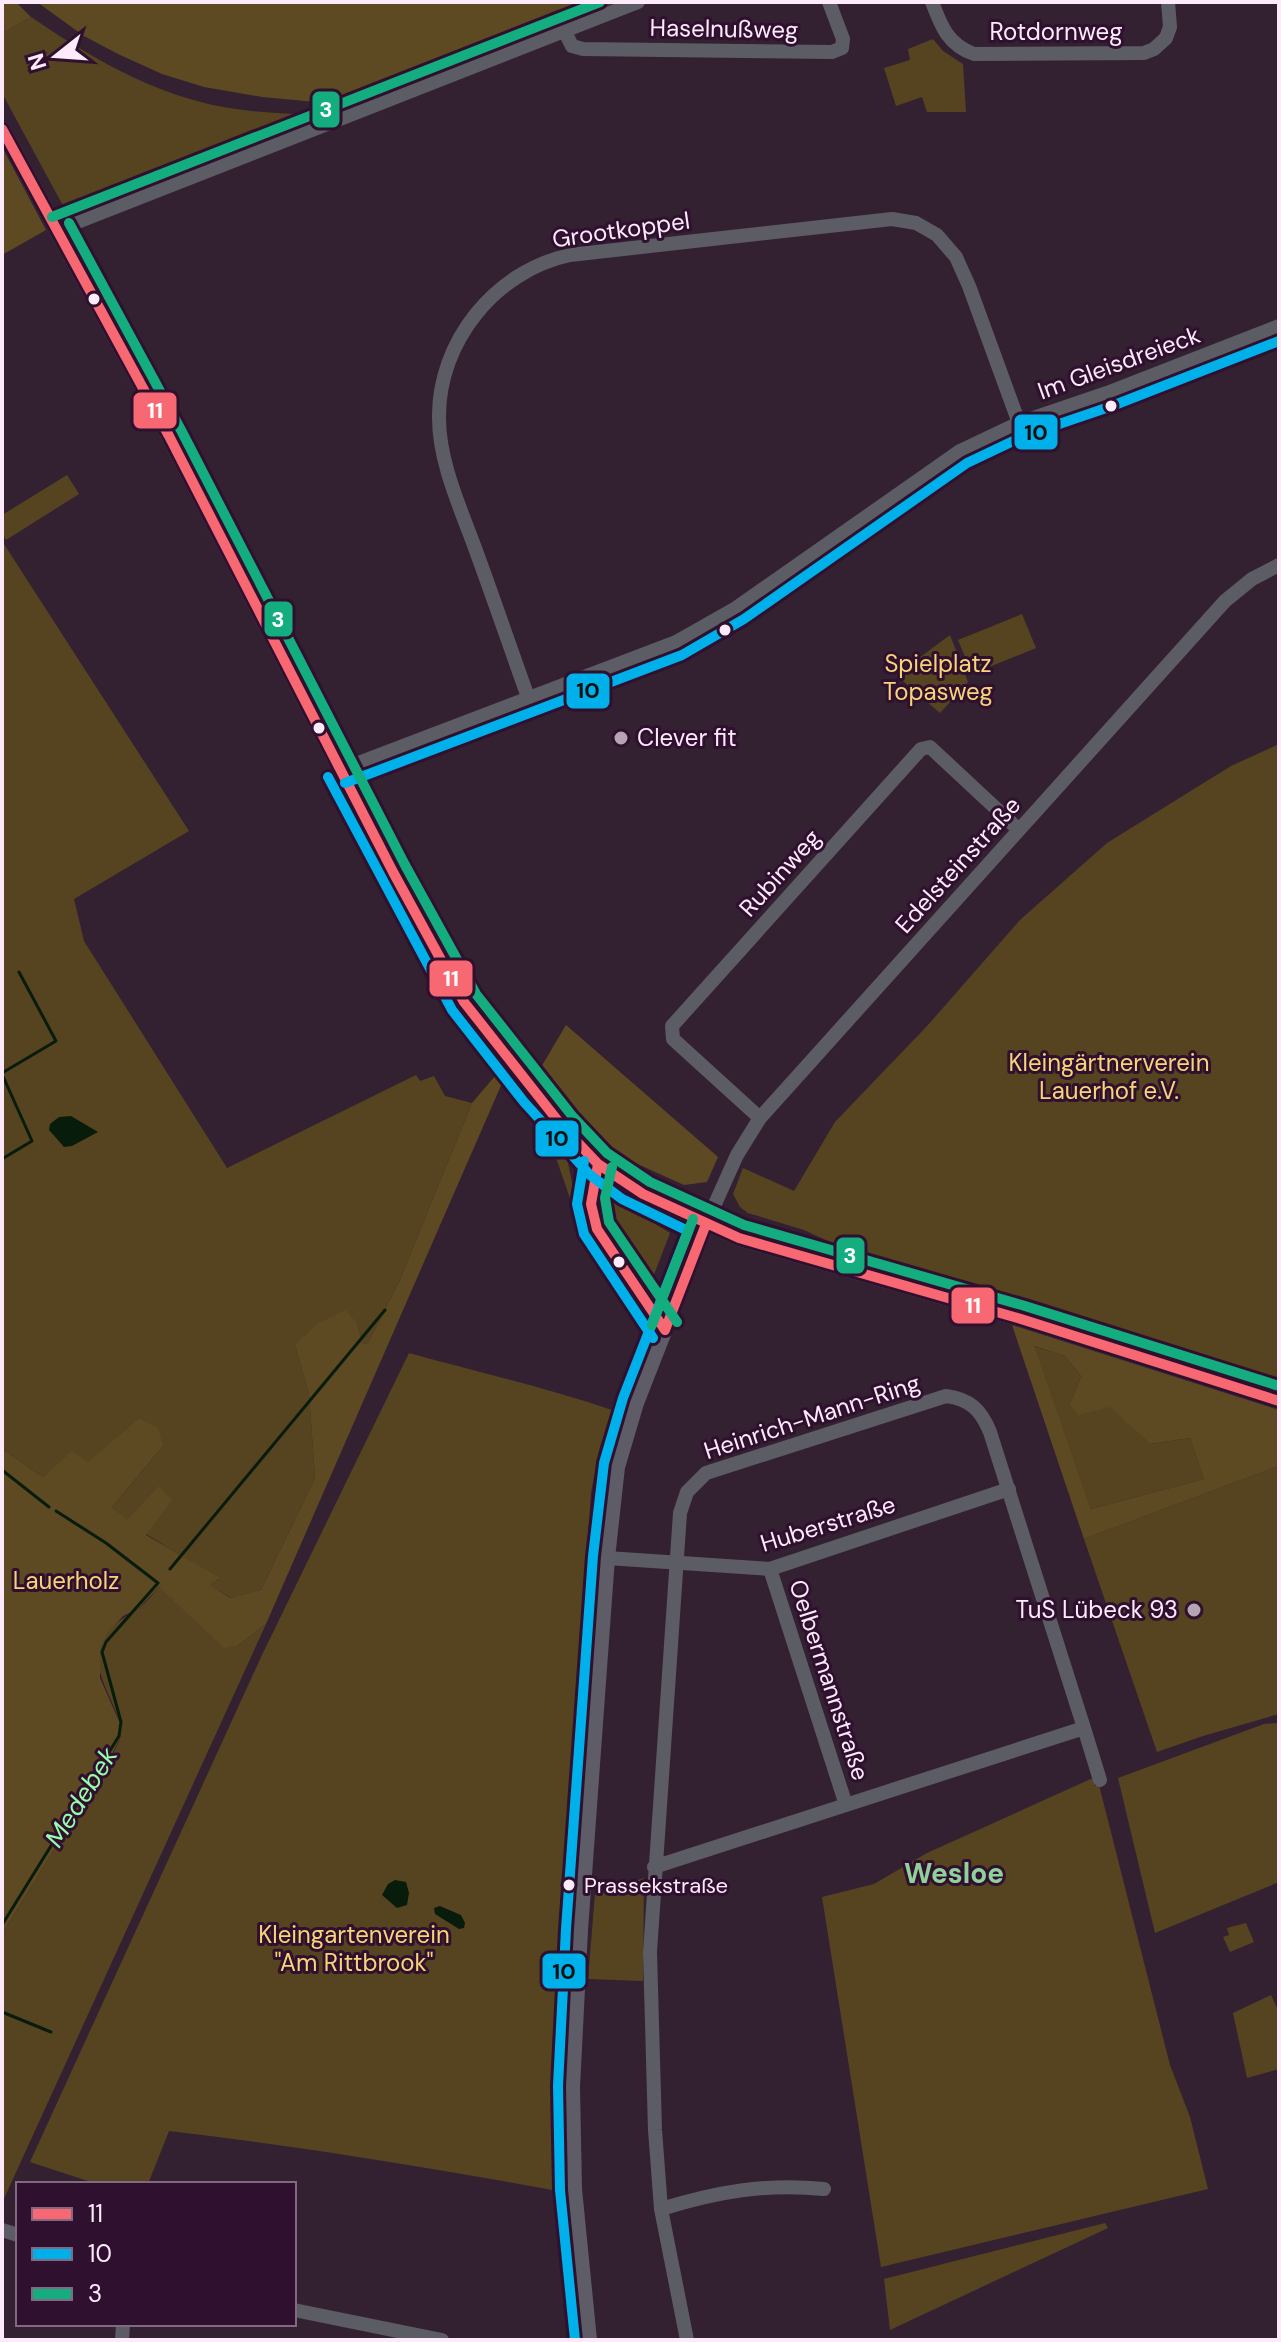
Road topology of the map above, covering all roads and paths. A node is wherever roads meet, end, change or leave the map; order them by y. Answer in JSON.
{"nodes":[{"id":1,"x":638,"y":2,"type":"edge"},
{"id":2,"x":829,"y":2,"type":"edge"},
{"id":3,"x":932,"y":2,"type":"edge"},
{"id":4,"x":1168,"y":2,"type":"edge"},
{"id":5,"x":565,"y":32,"type":"junction"},
{"id":6,"x":2,"y":129,"type":"edge"},
{"id":7,"x":57,"y":230,"type":"junction"},
{"id":8,"x":1279,"y":326,"type":"edge"},
{"id":9,"x":1019,"y":423,"type":"junction"},
{"id":10,"x":1279,"y":565,"type":"edge"},
{"id":11,"x":528,"y":697,"type":"junction"},
{"id":12,"x":340,"y":770,"type":"junction"},
{"id":13,"x":1019,"y":830,"type":"junction"},
{"id":14,"x":760,"y":1118,"type":"junction"},
{"id":15,"x":706,"y":1224,"type":"junction"},
{"id":16,"x":1279,"y":1401,"type":"edge"},
{"id":17,"x":1009,"y":1489,"type":"junction"},
{"id":18,"x":607,"y":1558,"type":"junction"},
{"id":19,"x":676,"y":1564,"type":"junction"},
{"id":20,"x":770,"y":1569,"type":"junction"},
{"id":21,"x":1084,"y":1728,"type":"junction"},
{"id":22,"x":1100,"y":1780,"type":"dead end"},
{"id":23,"x":846,"y":1805,"type":"junction"},
{"id":24,"x":654,"y":1867,"type":"junction"},
{"id":25,"x":824,"y":2189,"type":"dead end"},
{"id":26,"x":661,"y":2209,"type":"junction"},
{"id":27,"x":296,"y":2310,"type":"edge"},
{"id":28,"x":442,"y":2340,"type":"edge"},
{"id":29,"x":589,"y":2340,"type":"edge"},
{"id":30,"x":687,"y":2340,"type":"edge"}],
"edges":[{"from":1,"to":5,"type":"street"},
{"from":2,"to":5,"type":"street","name":"Haselnußweg"},
{"from":3,"to":4,"type":"street","name":"Rotdornweg"},
{"from":5,"to":7,"type":"street"},
{"from":6,"to":7,"type":"main road"},
{"from":7,"to":12,"type":"main road"},
{"from":8,"to":9,"type":"street","name":"Im Gleisdreieck"},
{"from":9,"to":11,"type":"street","name":"Im Gleisdreieck"},
{"from":9,"to":11,"type":"street","name":"Grootkoppel"},
{"from":10,"to":13,"type":"street","name":"Edelsteinstraße"},
{"from":11,"to":12,"type":"street","name":"Im Gleisdreieck"},
{"from":12,"to":15,"type":"main road"},
{"from":13,"to":14,"type":"street","name":"Edelsteinstraße"},
{"from":13,"to":14,"type":"street","name":"Rubinweg"},
{"from":14,"to":15,"type":"street","name":"Edelsteinstraße"},
{"from":15,"to":16,"type":"main road"},
{"from":15,"to":18,"type":"main road"},
{"from":17,"to":19,"type":"street","name":"Heinrich-Mann-Ring"},
{"from":17,"to":20,"type":"street","name":"Huberstraße"},
{"from":17,"to":21,"type":"street","name":"Heinrich-Mann-Ring"},
{"from":18,"to":19,"type":"street","name":"Huberstraße"},
{"from":18,"to":29,"type":"main road"},
{"from":19,"to":20,"type":"street","name":"Huberstraße"},
{"from":19,"to":24,"type":"street"},
{"from":20,"to":23,"type":"street","name":"Oelbermannstraße"},
{"from":21,"to":22,"type":"street","name":"Heinrich-Mann-Ring"},
{"from":21,"to":23,"type":"street"},
{"from":23,"to":24,"type":"street"},
{"from":24,"to":26,"type":"street"},
{"from":25,"to":26,"type":"street"},
{"from":26,"to":30,"type":"street"},
{"from":27,"to":28,"type":"street"}]}
